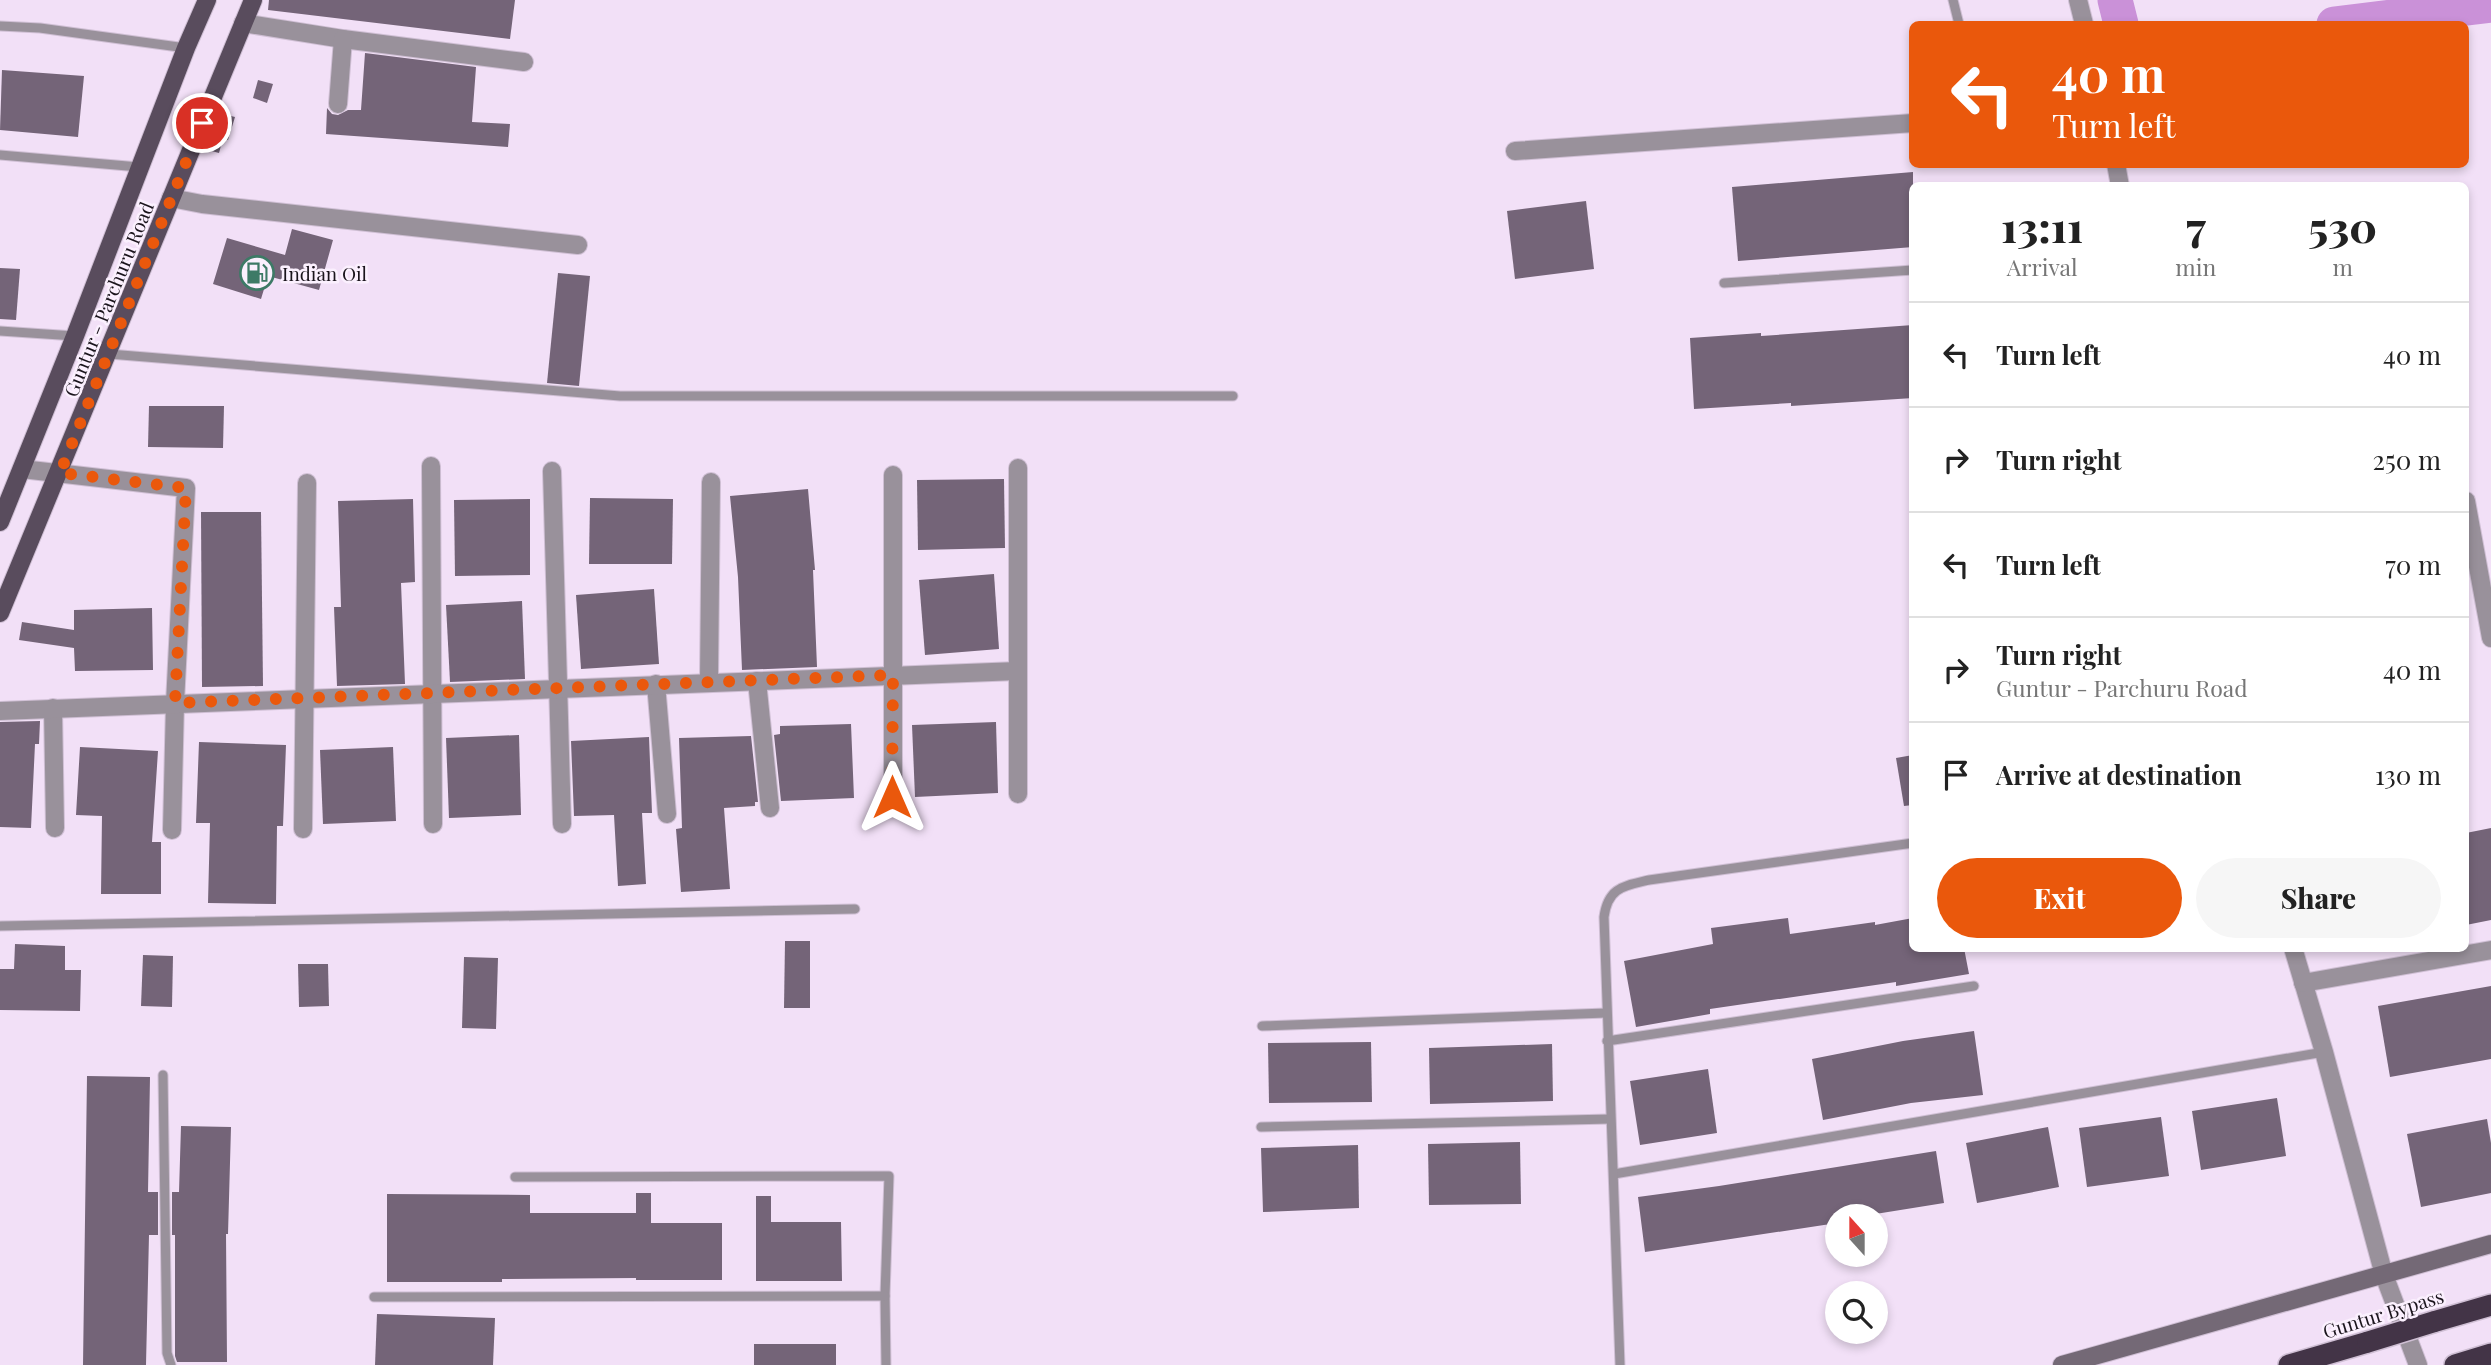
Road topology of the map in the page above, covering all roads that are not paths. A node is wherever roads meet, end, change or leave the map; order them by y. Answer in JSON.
{"nodes":[{"id":1,"x":207,"y":0,"type":"edge"},
{"id":2,"x":253,"y":0,"type":"edge"},
{"id":3,"x":1953,"y":0,"type":"edge"},
{"id":4,"x":2078,"y":0,"type":"edge"},
{"id":5,"x":1958,"y":21,"type":"edge"},
{"id":6,"x":2083,"y":21,"type":"edge"},
{"id":7,"x":243,"y":23,"type":"junction"},
{"id":8,"x":0,"y":26,"type":"edge"},
{"id":9,"x":343,"y":39,"type":"junction"},
{"id":10,"x":186,"y":48,"type":"junction"},
{"id":11,"x":524,"y":62,"type":"dead end"},
{"id":12,"x":338,"y":104,"type":"dead end"},
{"id":13,"x":1909,"y":122,"type":"edge"},
{"id":14,"x":1515,"y":151,"type":"dead end"},
{"id":15,"x":0,"y":155,"type":"edge"},
{"id":16,"x":139,"y":167,"type":"junction"},
{"id":17,"x":171,"y":198,"type":"junction"},
{"id":18,"x":578,"y":245,"type":"dead end"},
{"id":19,"x":1909,"y":270,"type":"edge"},
{"id":20,"x":1724,"y":283,"type":"dead end"},
{"id":21,"x":0,"y":331,"type":"edge"},
{"id":22,"x":75,"y":336,"type":"junction"},
{"id":23,"x":109,"y":354,"type":"junction"},
{"id":24,"x":1233,"y":396,"type":"dead end"},
{"id":25,"x":430,"y":466,"type":"dead end"},
{"id":26,"x":1018,"y":467,"type":"dead end"},
{"id":27,"x":22,"y":468,"type":"junction"},
{"id":28,"x":552,"y":471,"type":"dead end"},
{"id":29,"x":60,"y":473,"type":"junction"},
{"id":30,"x":892,"y":475,"type":"dead end"},
{"id":31,"x":711,"y":482,"type":"dead end"},
{"id":32,"x":307,"y":483,"type":"dead end"},
{"id":33,"x":0,"y":522,"type":"edge"},
{"id":34,"x":2491,"y":533,"type":"edge"},
{"id":35,"x":2469,"y":537,"type":"edge"},
{"id":36,"x":0,"y":613,"type":"edge"},
{"id":37,"x":2491,"y":638,"type":"edge"},
{"id":38,"x":1018,"y":671,"type":"junction"},
{"id":39,"x":893,"y":675,"type":"junction"},
{"id":40,"x":757,"y":681,"type":"junction"},
{"id":41,"x":709,"y":682,"type":"junction"},
{"id":42,"x":656,"y":684,"type":"junction"},
{"id":43,"x":558,"y":688,"type":"junction"},
{"id":44,"x":432,"y":693,"type":"junction"},
{"id":45,"x":305,"y":698,"type":"junction"},
{"id":46,"x":175,"y":703,"type":"junction"},
{"id":47,"x":53,"y":708,"type":"junction"},
{"id":48,"x":0,"y":711,"type":"edge"},
{"id":49,"x":1018,"y":794,"type":"dead end"},
{"id":50,"x":892,"y":797,"type":"dead end"},
{"id":51,"x":770,"y":808,"type":"dead end"},
{"id":52,"x":667,"y":814,"type":"dead end"},
{"id":53,"x":433,"y":824,"type":"dead end"},
{"id":54,"x":562,"y":824,"type":"dead end"},
{"id":55,"x":55,"y":828,"type":"dead end"},
{"id":56,"x":303,"y":830,"type":"dead end"},
{"id":57,"x":172,"y":831,"type":"dead end"},
{"id":58,"x":1909,"y":844,"type":"edge"},
{"id":59,"x":855,"y":909,"type":"dead end"},
{"id":60,"x":0,"y":926,"type":"edge"},
{"id":61,"x":2491,"y":950,"type":"edge"},
{"id":62,"x":2294,"y":952,"type":"edge"},
{"id":63,"x":2303,"y":983,"type":"junction"},
{"id":64,"x":1974,"y":986,"type":"dead end"},
{"id":65,"x":1606,"y":1013,"type":"junction"},
{"id":66,"x":1262,"y":1026,"type":"dead end"},
{"id":67,"x":1607,"y":1041,"type":"junction"},
{"id":68,"x":2323,"y":1052,"type":"junction"},
{"id":69,"x":163,"y":1075,"type":"dead end"},
{"id":70,"x":1610,"y":1119,"type":"junction"},
{"id":71,"x":1261,"y":1128,"type":"dead end"},
{"id":72,"x":1614,"y":1174,"type":"junction"},
{"id":73,"x":515,"y":1177,"type":"dead end"},
{"id":74,"x":2491,"y":1244,"type":"edge"},
{"id":75,"x":2384,"y":1275,"type":"junction"},
{"id":76,"x":885,"y":1296,"type":"junction"},
{"id":77,"x":374,"y":1297,"type":"dead end"},
{"id":78,"x":2491,"y":1305,"type":"edge"},
{"id":79,"x":2491,"y":1354,"type":"edge"},
{"id":80,"x":171,"y":1365,"type":"edge"},
{"id":81,"x":886,"y":1365,"type":"edge"},
{"id":82,"x":1620,"y":1365,"type":"edge"},
{"id":83,"x":2062,"y":1365,"type":"edge"},
{"id":84,"x":2289,"y":1365,"type":"edge"},
{"id":85,"x":2418,"y":1365,"type":"edge"},
{"id":86,"x":2455,"y":1365,"type":"edge"}],
"edges":[{"from":1,"to":10,"type":"main road","name":"Guntur - Parchuru Road"},
{"from":2,"to":7,"type":"main road","name":"Guntur - Parchuru Road"},
{"from":3,"to":5,"type":"lane"},
{"from":4,"to":6,"type":"street"},
{"from":7,"to":9,"type":"street"},
{"from":7,"to":17,"type":"main road","name":"Guntur - Parchuru Road"},
{"from":8,"to":10,"type":"lane"},
{"from":9,"to":11,"type":"street"},
{"from":9,"to":12,"type":"street"},
{"from":10,"to":16,"type":"main road","name":"Guntur - Parchuru Road"},
{"from":13,"to":14,"type":"street"},
{"from":15,"to":16,"type":"lane"},
{"from":16,"to":22,"type":"main road","name":"Guntur - Parchuru Road"},
{"from":17,"to":18,"type":"street"},
{"from":17,"to":23,"type":"main road","name":"Guntur - Parchuru Road"},
{"from":19,"to":20,"type":"lane"},
{"from":21,"to":22,"type":"lane"},
{"from":22,"to":27,"type":"main road","name":"Guntur - Parchuru Road"},
{"from":23,"to":24,"type":"lane"},
{"from":23,"to":29,"type":"main road","name":"Guntur - Parchuru Road"},
{"from":25,"to":44,"type":"street"},
{"from":26,"to":38,"type":"street"},
{"from":27,"to":29,"type":"street"},
{"from":27,"to":33,"type":"main road","name":"Guntur - Parchuru Road"},
{"from":28,"to":43,"type":"street"},
{"from":29,"to":36,"type":"main road","name":"Guntur - Parchuru Road"},
{"from":29,"to":46,"type":"street"},
{"from":30,"to":39,"type":"street"},
{"from":31,"to":41,"type":"street"},
{"from":32,"to":45,"type":"street"},
{"from":34,"to":35,"type":"street"},
{"from":35,"to":37,"type":"street"},
{"from":38,"to":39,"type":"street"},
{"from":38,"to":49,"type":"street"},
{"from":39,"to":40,"type":"street"},
{"from":39,"to":50,"type":"street"},
{"from":40,"to":41,"type":"street"},
{"from":40,"to":51,"type":"street"},
{"from":41,"to":42,"type":"street"},
{"from":42,"to":43,"type":"street"},
{"from":42,"to":52,"type":"street"},
{"from":43,"to":44,"type":"street"},
{"from":43,"to":54,"type":"street"},
{"from":44,"to":45,"type":"street"},
{"from":44,"to":53,"type":"street"},
{"from":45,"to":46,"type":"street"},
{"from":45,"to":56,"type":"street"},
{"from":46,"to":47,"type":"street"},
{"from":46,"to":57,"type":"street"},
{"from":47,"to":48,"type":"street"},
{"from":47,"to":55,"type":"street"},
{"from":58,"to":65,"type":"lane"},
{"from":59,"to":60,"type":"lane"},
{"from":61,"to":63,"type":"street"},
{"from":62,"to":63,"type":"street"},
{"from":63,"to":68,"type":"street"},
{"from":64,"to":67,"type":"lane"},
{"from":65,"to":66,"type":"lane"},
{"from":65,"to":67,"type":"lane"},
{"from":67,"to":70,"type":"lane"},
{"from":68,"to":72,"type":"lane"},
{"from":68,"to":75,"type":"street"},
{"from":69,"to":80,"type":"lane"},
{"from":70,"to":71,"type":"lane"},
{"from":70,"to":72,"type":"lane"},
{"from":72,"to":82,"type":"lane"},
{"from":73,"to":76,"type":"lane"},
{"from":74,"to":75,"type":"street"},
{"from":75,"to":83,"type":"street"},
{"from":75,"to":85,"type":"street"},
{"from":76,"to":77,"type":"lane"},
{"from":76,"to":81,"type":"lane"},
{"from":78,"to":84,"type":"highway","name":"Guntur Bypass","bridge":true},
{"from":79,"to":86,"type":"highway"}]}
